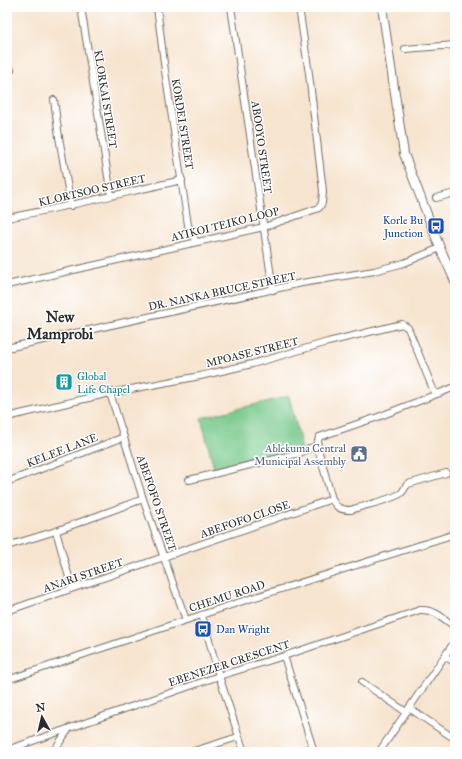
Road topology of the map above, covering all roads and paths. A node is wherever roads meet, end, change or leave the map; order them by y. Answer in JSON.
{"nodes":[{"id":1,"x":81,"y":7,"type":"edge"},
{"id":2,"x":157,"y":7,"type":"edge"},
{"id":3,"x":231,"y":7,"type":"edge"},
{"id":4,"x":299,"y":7,"type":"edge"},
{"id":5,"x":382,"y":7,"type":"edge"},
{"id":6,"x":455,"y":45,"type":"edge"},
{"id":7,"x":405,"y":50,"type":"dead end"},
{"id":8,"x":54,"y":100,"type":"dead end"},
{"id":9,"x":182,"y":180,"type":"junction"},
{"id":10,"x":455,"y":193,"type":"edge"},
{"id":11,"x":111,"y":195,"type":"junction"},
{"id":12,"x":436,"y":198,"type":"dead end"},
{"id":13,"x":71,"y":206,"type":"junction"},
{"id":14,"x":7,"y":218,"type":"edge"},
{"id":15,"x":264,"y":227,"type":"junction"},
{"id":16,"x":196,"y":242,"type":"junction"},
{"id":17,"x":440,"y":248,"type":"junction"},
{"id":18,"x":455,"y":281,"type":"edge"},
{"id":19,"x":7,"y":284,"type":"edge"},
{"id":20,"x":273,"y":290,"type":"junction"},
{"id":21,"x":7,"y":348,"type":"edge"},
{"id":22,"x":455,"y":387,"type":"edge"},
{"id":23,"x":110,"y":393,"type":"junction"},
{"id":24,"x":435,"y":394,"type":"junction"},
{"id":25,"x":7,"y":417,"type":"edge"},
{"id":26,"x":124,"y":437,"type":"junction"},
{"id":27,"x":317,"y":445,"type":"junction"},
{"id":28,"x":446,"y":473,"type":"dead end"},
{"id":29,"x":7,"y":475,"type":"edge"},
{"id":30,"x":189,"y":480,"type":"dead end"},
{"id":31,"x":8,"y":482,"type":"edge"},
{"id":32,"x":143,"y":499,"type":"junction"},
{"id":33,"x":332,"y":499,"type":"junction"},
{"id":34,"x":56,"y":531,"type":"junction"},
{"id":35,"x":455,"y":534,"type":"edge"},
{"id":36,"x":7,"y":546,"type":"edge"},
{"id":37,"x":165,"y":558,"type":"junction"},
{"id":38,"x":72,"y":588,"type":"junction"},
{"id":39,"x":7,"y":611,"type":"edge"},
{"id":40,"x":202,"y":615,"type":"junction"},
{"id":41,"x":186,"y":620,"type":"junction"},
{"id":42,"x":455,"y":627,"type":"edge"},
{"id":43,"x":455,"y":641,"type":"edge"},
{"id":44,"x":284,"y":656,"type":"junction"},
{"id":45,"x":445,"y":656,"type":"junction"},
{"id":46,"x":455,"y":663,"type":"edge"},
{"id":47,"x":219,"y":676,"type":"junction"},
{"id":48,"x":7,"y":680,"type":"edge"},
{"id":49,"x":362,"y":682,"type":"dead end"},
{"id":50,"x":407,"y":710,"type":"junction"},
{"id":51,"x":68,"y":730,"type":"junction"},
{"id":52,"x":238,"y":737,"type":"junction"},
{"id":53,"x":455,"y":739,"type":"edge"},
{"id":54,"x":7,"y":750,"type":"edge"},
{"id":55,"x":53,"y":752,"type":"edge"},
{"id":56,"x":191,"y":752,"type":"edge"},
{"id":57,"x":244,"y":752,"type":"edge"},
{"id":58,"x":314,"y":752,"type":"edge"},
{"id":59,"x":379,"y":752,"type":"edge"}],
"edges":[{"from":1,"to":11,"type":"street","name":"KLORKAI STREET"},
{"from":2,"to":9,"type":"street","name":"KORDEI STREET"},
{"from":3,"to":15,"type":"street","name":"ABOOYO STREET"},
{"from":4,"to":15,"type":"street","name":"AYIKOI TEIKO LOOP"},
{"from":5,"to":17,"type":"main road"},
{"from":6,"to":7,"type":"street"},
{"from":8,"to":13,"type":"street"},
{"from":9,"to":11,"type":"street","name":"KLORTSOO STREET"},
{"from":9,"to":16,"type":"street","name":"KORDEI STREET"},
{"from":10,"to":12,"type":"street"},
{"from":11,"to":13,"type":"street","name":"KLORTSOO STREET"},
{"from":13,"to":14,"type":"street","name":"KLORTSOO STREET"},
{"from":15,"to":16,"type":"street","name":"AYIKOI TEIKO LOOP"},
{"from":15,"to":20,"type":"street","name":"ABOOYO STREET"},
{"from":16,"to":19,"type":"street","name":"AYIKOI TEIKO LOOP"},
{"from":17,"to":18,"type":"main road"},
{"from":17,"to":20,"type":"street","name":"DR. NANKA BRUCE STREET"},
{"from":20,"to":21,"type":"street","name":"DR. NANKA BRUCE STREET"},
{"from":22,"to":24,"type":"street"},
{"from":23,"to":24,"type":"street","name":"MPOASE STREET"},
{"from":23,"to":25,"type":"street","name":"MPOASE STREET"},
{"from":23,"to":26,"type":"street","name":"ABEFOFO STREET"},
{"from":24,"to":27,"type":"street"},
{"from":26,"to":31,"type":"street","name":"KELEE LANE"},
{"from":26,"to":32,"type":"street","name":"ABEFOFO STREET"},
{"from":27,"to":30,"type":"street"},
{"from":27,"to":33,"type":"street"},
{"from":28,"to":33,"type":"street"},
{"from":29,"to":31,"type":"street"},
{"from":32,"to":34,"type":"street"},
{"from":32,"to":37,"type":"street","name":"ABEFOFO STREET"},
{"from":33,"to":37,"type":"street","name":"ABEFOFO CLOSE"},
{"from":34,"to":36,"type":"street"},
{"from":34,"to":38,"type":"street"},
{"from":35,"to":40,"type":"street","name":"CHEMU ROAD"},
{"from":37,"to":38,"type":"street","name":"ANARI STREET"},
{"from":37,"to":41,"type":"street","name":"ABEFOFO STREET"},
{"from":38,"to":39,"type":"street","name":"ANARI STREET"},
{"from":40,"to":41,"type":"street","name":"CHEMU ROAD"},
{"from":40,"to":47,"type":"street"},
{"from":41,"to":48,"type":"street","name":"CHEMU ROAD"},
{"from":42,"to":44,"type":"street","name":"EBENEZER CRESCENT"},
{"from":43,"to":45,"type":"street"},
{"from":44,"to":47,"type":"street","name":"EBENEZER CRESCENT"},
{"from":44,"to":58,"type":"street"},
{"from":45,"to":46,"type":"street"},
{"from":45,"to":50,"type":"street"},
{"from":47,"to":51,"type":"street","name":"EBENEZER CRESCENT"},
{"from":47,"to":52,"type":"street"},
{"from":49,"to":50,"type":"street"},
{"from":50,"to":53,"type":"street"},
{"from":50,"to":59,"type":"street"},
{"from":51,"to":54,"type":"street","name":"EBENEZER CRESCENT"},
{"from":51,"to":55,"type":"street"},
{"from":52,"to":56,"type":"street"},
{"from":52,"to":57,"type":"street"}]}
